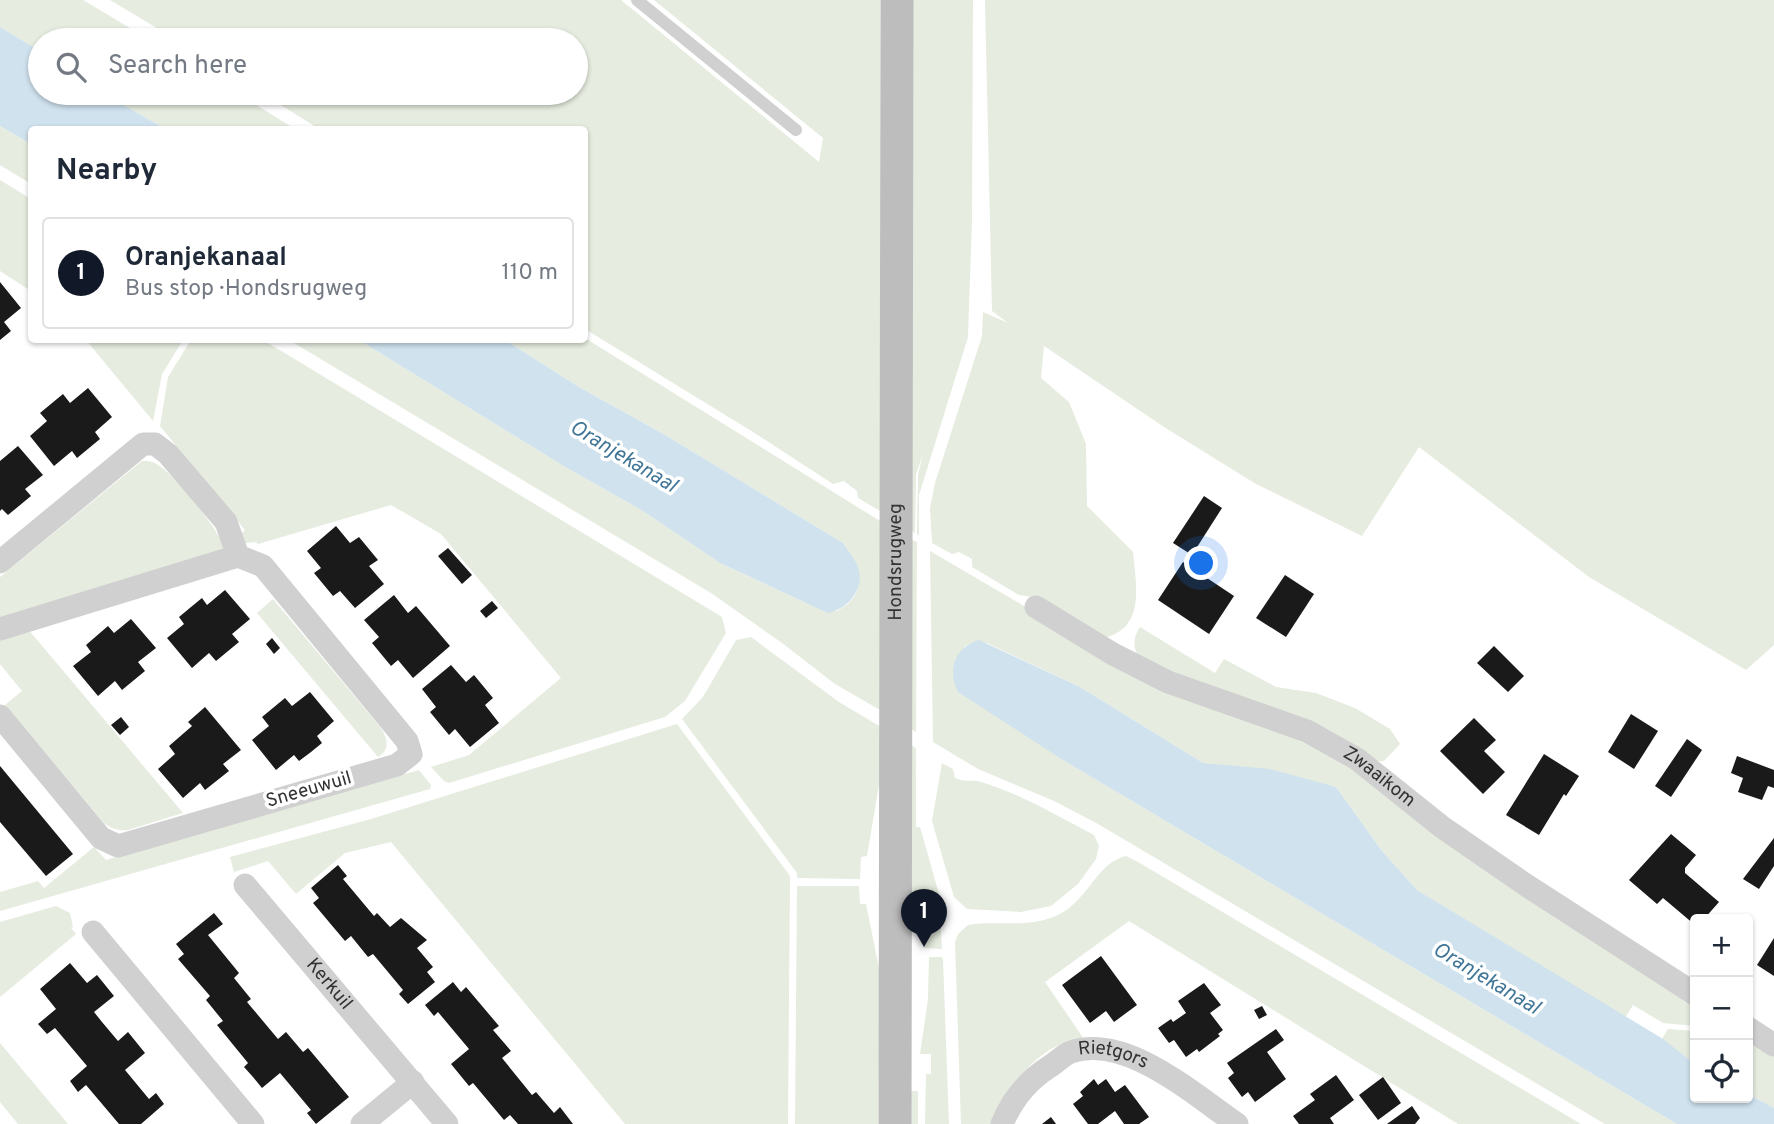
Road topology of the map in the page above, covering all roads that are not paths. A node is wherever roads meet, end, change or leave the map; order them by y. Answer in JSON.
{"nodes":[{"id":1,"x":637,"y":0,"type":"edge"},
{"id":2,"x":897,"y":0,"type":"edge"},
{"id":3,"x":796,"y":131,"type":"dead end"},
{"id":4,"x":238,"y":556,"type":"junction"},
{"id":5,"x":0,"y":562,"type":"edge"},
{"id":6,"x":1036,"y":607,"type":"dead end"},
{"id":7,"x":0,"y":629,"type":"edge"},
{"id":8,"x":0,"y":716,"type":"edge"},
{"id":9,"x":246,"y":885,"type":"dead end"},
{"id":10,"x":93,"y":932,"type":"dead end"},
{"id":11,"x":1690,"y":991,"type":"edge"},
{"id":12,"x":1753,"y":1031,"type":"edge"},
{"id":13,"x":1774,"y":1045,"type":"edge"},
{"id":14,"x":412,"y":1082,"type":"junction"},
{"id":15,"x":253,"y":1124,"type":"edge"},
{"id":16,"x":362,"y":1124,"type":"edge"},
{"id":17,"x":447,"y":1124,"type":"edge"},
{"id":18,"x":895,"y":1124,"type":"edge"},
{"id":19,"x":1002,"y":1124,"type":"edge"},
{"id":20,"x":1237,"y":1124,"type":"edge"}],
"edges":[{"from":1,"to":3,"type":"lane"},
{"from":2,"to":18,"type":"street","name":"Hondsrugweg"},
{"from":4,"to":5,"type":"street"},
{"from":4,"to":7,"type":"street"},
{"from":4,"to":8,"type":"street","name":"Sneeuwuil"},
{"from":6,"to":11,"type":"street","name":"Zwaaikom"},
{"from":9,"to":14,"type":"street","name":"Kerkuil"},
{"from":10,"to":15,"type":"street"},
{"from":12,"to":13,"type":"street"},
{"from":14,"to":16,"type":"street"},
{"from":14,"to":17,"type":"street","name":"Kerkuil"},
{"from":19,"to":20,"type":"street","name":"Rietgors"}]}
